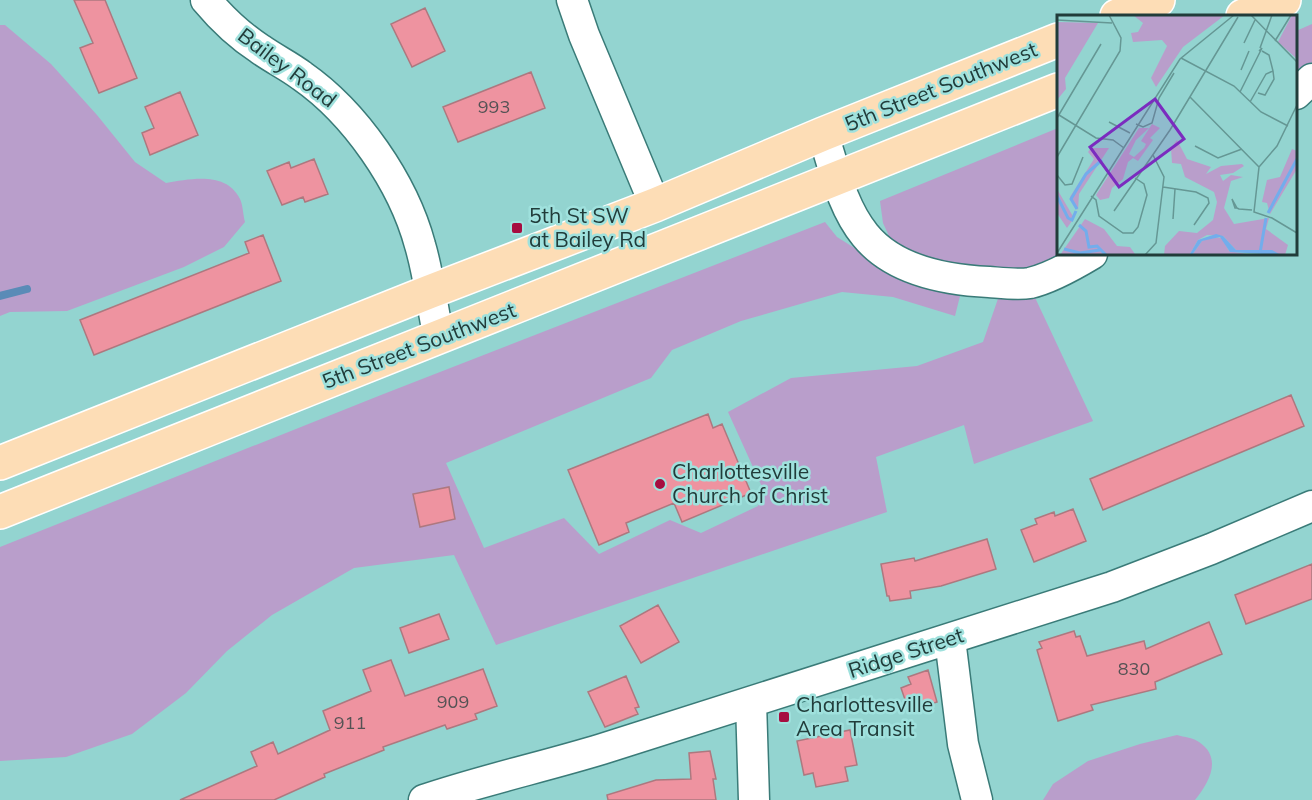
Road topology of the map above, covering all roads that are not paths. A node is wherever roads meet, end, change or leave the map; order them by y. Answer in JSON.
{"nodes":[{"id":1,"x":206,"y":0,"type":"edge"},
{"id":2,"x":572,"y":0,"type":"edge"},
{"id":3,"x":1158,"y":0,"type":"edge"},
{"id":4,"x":1284,"y":0,"type":"edge"},
{"id":5,"x":1120,"y":15,"type":"edge"},
{"id":6,"x":1246,"y":15,"type":"edge"},
{"id":7,"x":1057,"y":41,"type":"edge"},
{"id":8,"x":1312,"y":79,"type":"edge"},
{"id":9,"x":1057,"y":91,"type":"edge"},
{"id":10,"x":1297,"y":93,"type":"edge"},
{"id":11,"x":823,"y":134,"type":"junction"},
{"id":12,"x":837,"y":178,"type":"junction"},
{"id":13,"x":655,"y":205,"type":"junction"},
{"id":14,"x":1090,"y":255,"type":"edge"},
{"id":15,"x":429,"y":292,"type":"junction"},
{"id":16,"x":439,"y":338,"type":"junction"},
{"id":17,"x":0,"y":463,"type":"edge"},
{"id":18,"x":1312,"y":506,"type":"edge"},
{"id":19,"x":0,"y":512,"type":"edge"},
{"id":20,"x":950,"y":639,"type":"junction"},
{"id":21,"x":751,"y":702,"type":"junction"},
{"id":22,"x":424,"y":800,"type":"edge"},
{"id":23,"x":754,"y":800,"type":"edge"},
{"id":24,"x":977,"y":800,"type":"edge"}],
"edges":[{"from":1,"to":15,"type":"street","name":"Bailey Road"},
{"from":2,"to":13,"type":"street"},
{"from":3,"to":5,"type":"main road"},
{"from":4,"to":6,"type":"main road"},
{"from":7,"to":11,"type":"main road","name":"5th Street Southwest"},
{"from":8,"to":10,"type":"street"},
{"from":9,"to":12,"type":"main road","name":"5th Street Southwest"},
{"from":11,"to":12,"type":"street","name":"5th Street Southwest"},
{"from":11,"to":13,"type":"main road","name":"5th Street Southwest"},
{"from":12,"to":14,"type":"street","name":"5th Street Southwest"},
{"from":12,"to":16,"type":"main road","name":"5th Street Southwest"},
{"from":13,"to":15,"type":"main road","name":"5th Street Southwest"},
{"from":15,"to":16,"type":"street","name":"Bailey Road"},
{"from":15,"to":17,"type":"main road","name":"5th Street Southwest"},
{"from":16,"to":19,"type":"main road","name":"5th Street Southwest"},
{"from":18,"to":20,"type":"street","name":"Ridge Street"},
{"from":20,"to":21,"type":"street","name":"Ridge Street"},
{"from":20,"to":24,"type":"street"},
{"from":21,"to":22,"type":"street","name":"Ridge Street"},
{"from":21,"to":23,"type":"street"}]}
